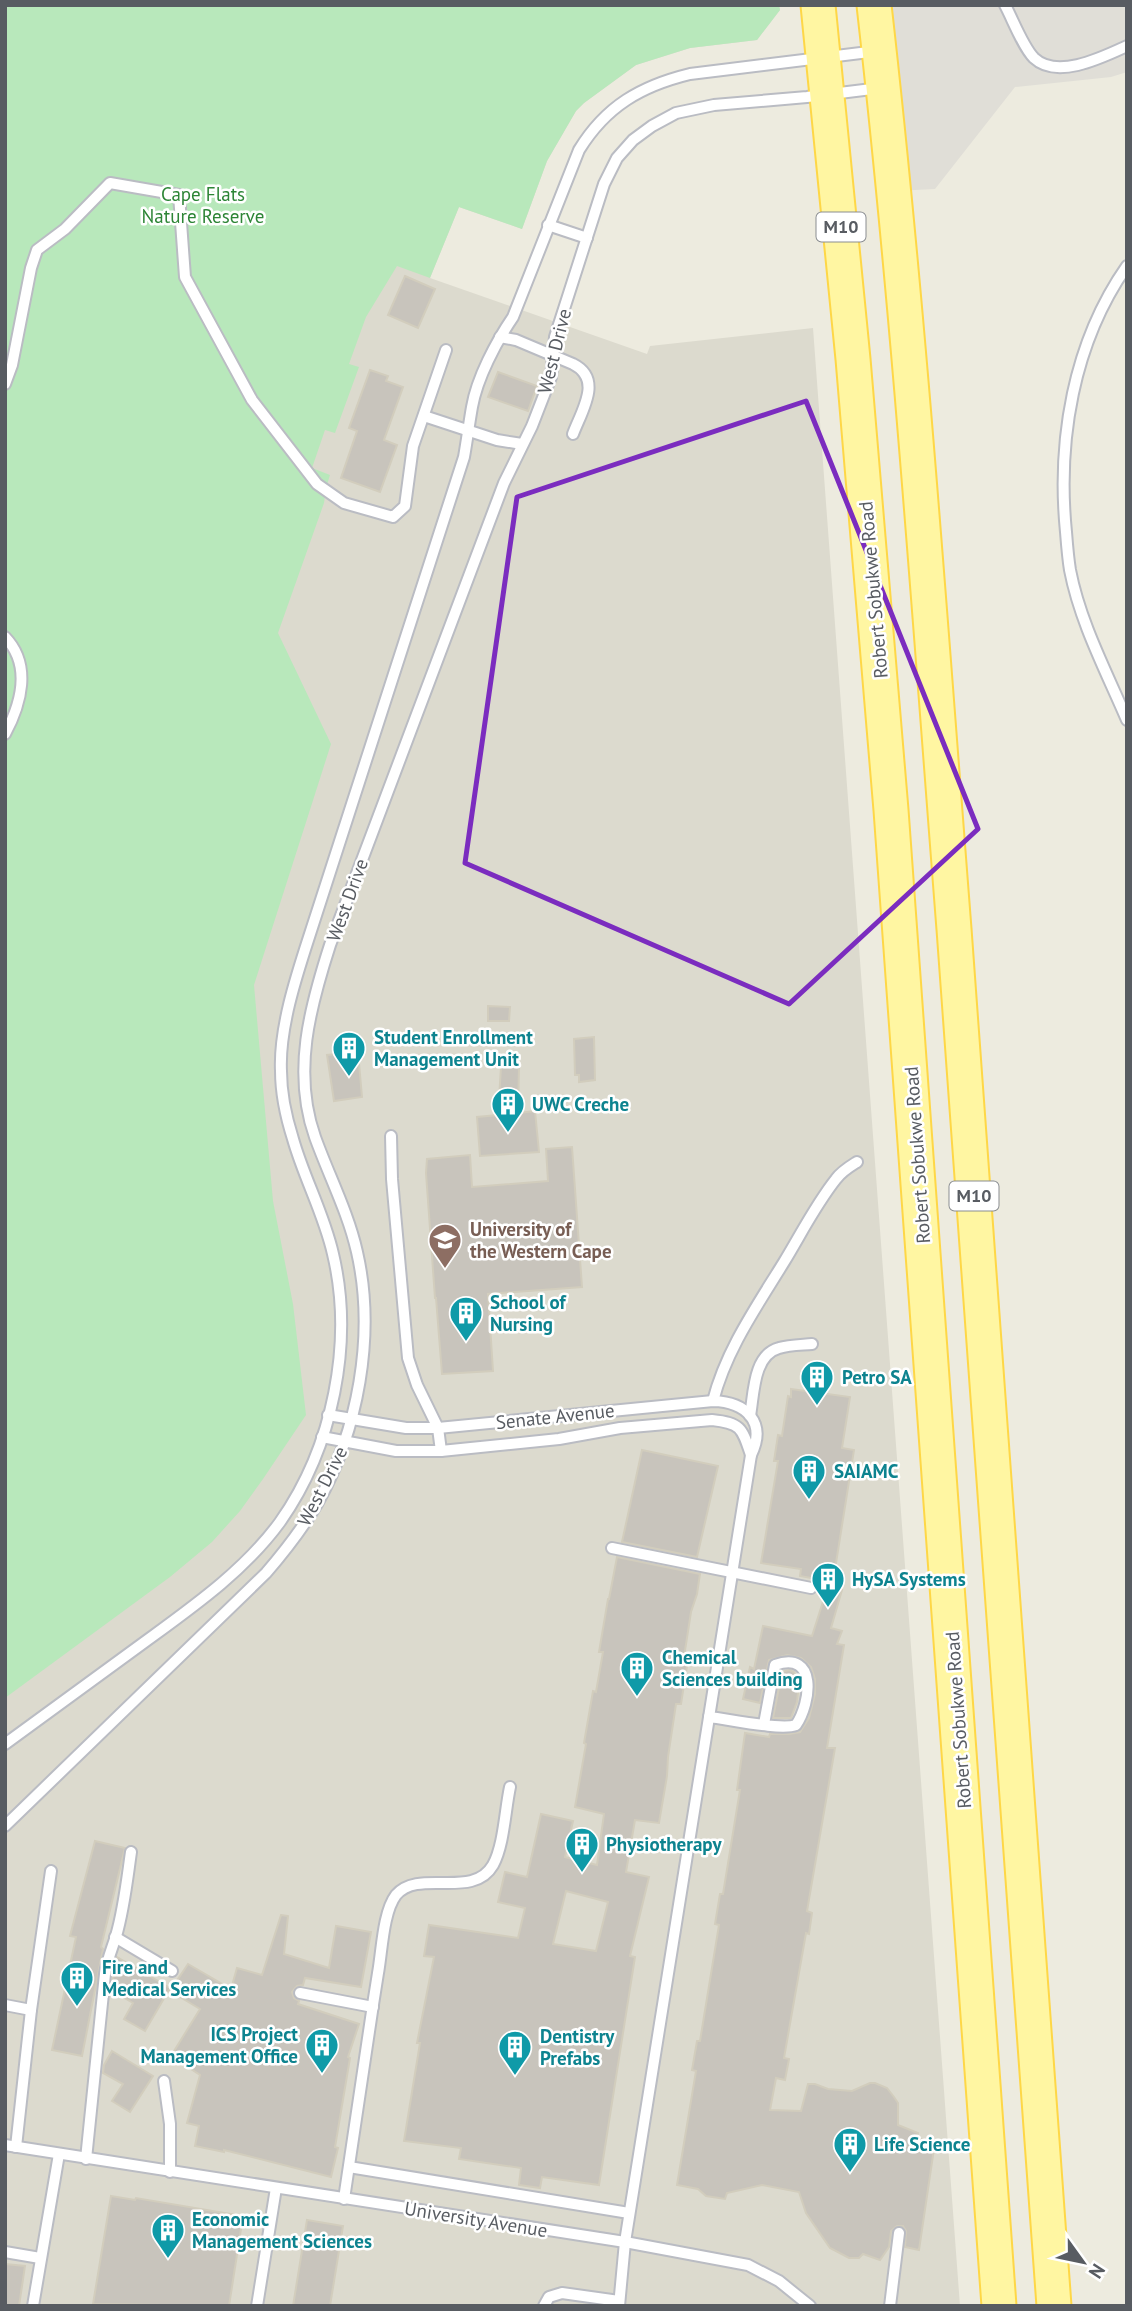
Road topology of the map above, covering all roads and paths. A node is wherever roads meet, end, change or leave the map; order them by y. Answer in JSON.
{"nodes":[{"id":1,"x":818,"y":5,"type":"edge"},
{"id":2,"x":874,"y":5,"type":"edge"},
{"id":3,"x":1005,"y":5,"type":"edge"},
{"id":4,"x":1127,"y":46,"type":"edge"},
{"id":5,"x":879,"y":51,"type":"junction"},
{"id":6,"x":824,"y":57,"type":"junction"},
{"id":7,"x":883,"y":87,"type":"junction"},
{"id":8,"x":827,"y":95,"type":"junction"},
{"id":9,"x":548,"y":225,"type":"junction"},
{"id":10,"x":587,"y":238,"type":"junction"},
{"id":11,"x":1127,"y":266,"type":"edge"},
{"id":12,"x":500,"y":337,"type":"junction"},
{"id":13,"x":446,"y":350,"type":"dead end"},
{"id":14,"x":553,"y":355,"type":"junction"},
{"id":15,"x":5,"y":384,"type":"edge"},
{"id":16,"x":424,"y":416,"type":"junction"},
{"id":17,"x":469,"y":431,"type":"junction"},
{"id":18,"x":573,"y":434,"type":"dead end"},
{"id":19,"x":522,"y":444,"type":"junction"},
{"id":20,"x":5,"y":638,"type":"edge"},
{"id":21,"x":1127,"y":720,"type":"edge"},
{"id":22,"x":5,"y":734,"type":"edge"},
{"id":23,"x":391,"y":1136,"type":"dead end"},
{"id":24,"x":857,"y":1163,"type":"dead end"},
{"id":25,"x":812,"y":1344,"type":"dead end"},
{"id":26,"x":713,"y":1401,"type":"junction"},
{"id":27,"x":596,"y":1412,"type":"junction"},
{"id":28,"x":328,"y":1415,"type":"junction"},
{"id":29,"x":750,"y":1416,"type":"junction"},
{"id":30,"x":351,"y":1419,"type":"junction"},
{"id":31,"x":438,"y":1428,"type":"junction"},
{"id":32,"x":598,"y":1433,"type":"junction"},
{"id":33,"x":322,"y":1437,"type":"junction"},
{"id":34,"x":345,"y":1442,"type":"junction"},
{"id":35,"x":441,"y":1451,"type":"junction"},
{"id":36,"x":751,"y":1455,"type":"junction"},
{"id":37,"x":612,"y":1548,"type":"dead end"},
{"id":38,"x":732,"y":1571,"type":"junction"},
{"id":39,"x":811,"y":1588,"type":"dead end"},
{"id":40,"x":709,"y":1717,"type":"junction"},
{"id":41,"x":764,"y":1724,"type":"junction"},
{"id":42,"x":5,"y":1744,"type":"edge"},
{"id":43,"x":510,"y":1787,"type":"dead end"},
{"id":44,"x":5,"y":1826,"type":"edge"},
{"id":45,"x":131,"y":1852,"type":"dead end"},
{"id":46,"x":51,"y":1871,"type":"dead end"},
{"id":47,"x":116,"y":1937,"type":"junction"},
{"id":48,"x":172,"y":1971,"type":"dead end"},
{"id":49,"x":300,"y":1993,"type":"dead end"},
{"id":50,"x":5,"y":2006,"type":"edge"},
{"id":51,"x":373,"y":2007,"type":"junction"},
{"id":52,"x":31,"y":2010,"type":"junction"},
{"id":53,"x":164,"y":2081,"type":"dead end"},
{"id":54,"x":10,"y":2146,"type":"edge"},
{"id":55,"x":59,"y":2154,"type":"junction"},
{"id":56,"x":86,"y":2159,"type":"junction"},
{"id":57,"x":349,"y":2167,"type":"junction"},
{"id":58,"x":170,"y":2172,"type":"junction"},
{"id":59,"x":276,"y":2188,"type":"junction"},
{"id":60,"x":344,"y":2199,"type":"junction"},
{"id":61,"x":629,"y":2213,"type":"junction"},
{"id":62,"x":899,"y":2233,"type":"dead end"},
{"id":63,"x":625,"y":2242,"type":"junction"},
{"id":64,"x":5,"y":2252,"type":"edge"},
{"id":65,"x":40,"y":2258,"type":"junction"},
{"id":66,"x":619,"y":2303,"type":"edge"},
{"id":67,"x":33,"y":2306,"type":"edge"},
{"id":68,"x":257,"y":2306,"type":"edge"},
{"id":69,"x":544,"y":2306,"type":"edge"},
{"id":70,"x":810,"y":2306,"type":"edge"},
{"id":71,"x":890,"y":2306,"type":"edge"},
{"id":72,"x":999,"y":2306,"type":"edge"},
{"id":73,"x":1054,"y":2306,"type":"edge"}],
"edges":[{"from":1,"to":6,"type":"main road","name":"Robert Sobukwe Road","number":"M10"},
{"from":2,"to":5,"type":"main road","number":"M10"},
{"from":3,"to":4,"type":"lane"},
{"from":5,"to":6,"type":"lane","name":"West Drive"},
{"from":5,"to":7,"type":"main road","number":"M10"},
{"from":6,"to":8,"type":"main road","name":"Robert Sobukwe Road","number":"M10"},
{"from":6,"to":9,"type":"lane","name":"West Drive"},
{"from":7,"to":8,"type":"lane","name":"West Drive"},
{"from":7,"to":73,"type":"main road","number":"M10"},
{"from":8,"to":10,"type":"lane","name":"West Drive"},
{"from":8,"to":72,"type":"main road","name":"Robert Sobukwe Road","number":"M10"},
{"from":9,"to":10,"type":"lane"},
{"from":9,"to":12,"type":"lane","name":"West Drive"},
{"from":10,"to":14,"type":"lane","name":"West Drive"},
{"from":11,"to":21,"type":"lane"},
{"from":12,"to":14,"type":"lane"},
{"from":12,"to":17,"type":"lane","name":"West Drive"},
{"from":13,"to":16,"type":"lane"},
{"from":14,"to":18,"type":"lane"},
{"from":14,"to":19,"type":"lane","name":"West Drive"},
{"from":15,"to":16,"type":"lane"},
{"from":16,"to":17,"type":"lane"},
{"from":17,"to":19,"type":"lane"},
{"from":17,"to":28,"type":"lane","name":"West Drive"},
{"from":19,"to":30,"type":"lane","name":"West Drive"},
{"from":20,"to":22,"type":"lane"},
{"from":23,"to":31,"type":"lane"},
{"from":24,"to":26,"type":"lane"},
{"from":25,"to":29,"type":"lane"},
{"from":26,"to":27,"type":"lane","name":"Senate Avenue"},
{"from":26,"to":29,"type":"lane","name":"Senate Avenue"},
{"from":27,"to":31,"type":"lane","name":"Senate Avenue"},
{"from":27,"to":32,"type":"lane"},
{"from":28,"to":30,"type":"lane","name":"Senate Avenue"},
{"from":28,"to":33,"type":"lane","name":"West Drive"},
{"from":29,"to":36,"type":"lane"},
{"from":30,"to":31,"type":"lane","name":"Senate Avenue"},
{"from":30,"to":34,"type":"lane","name":"West Drive"},
{"from":31,"to":35,"type":"lane"},
{"from":32,"to":35,"type":"lane","name":"Senate Avenue"},
{"from":32,"to":36,"type":"lane","name":"Senate Avenue"},
{"from":33,"to":34,"type":"lane","name":"Senate Avenue"},
{"from":33,"to":42,"type":"lane","name":"West Drive"},
{"from":34,"to":35,"type":"lane","name":"Senate Avenue"},
{"from":34,"to":44,"type":"lane","name":"West Drive"},
{"from":36,"to":38,"type":"lane"},
{"from":37,"to":38,"type":"lane"},
{"from":38,"to":39,"type":"lane"},
{"from":38,"to":40,"type":"lane"},
{"from":40,"to":41,"type":"lane"},
{"from":40,"to":61,"type":"lane"},
{"from":41,"to":41,"type":"lane"},
{"from":43,"to":51,"type":"lane"},
{"from":45,"to":47,"type":"lane"},
{"from":46,"to":52,"type":"lane"},
{"from":47,"to":48,"type":"lane"},
{"from":47,"to":56,"type":"lane"},
{"from":49,"to":51,"type":"lane"},
{"from":50,"to":52,"type":"lane"},
{"from":51,"to":57,"type":"lane"},
{"from":52,"to":54,"type":"lane"},
{"from":53,"to":58,"type":"lane"},
{"from":54,"to":55,"type":"lane","name":"University Avenue"},
{"from":55,"to":56,"type":"lane","name":"University Avenue"},
{"from":55,"to":65,"type":"lane"},
{"from":56,"to":58,"type":"lane","name":"University Avenue"},
{"from":57,"to":60,"type":"lane"},
{"from":57,"to":61,"type":"lane"},
{"from":58,"to":59,"type":"lane","name":"University Avenue"},
{"from":59,"to":60,"type":"lane","name":"University Avenue"},
{"from":59,"to":68,"type":"lane"},
{"from":60,"to":63,"type":"lane","name":"University Avenue"},
{"from":61,"to":63,"type":"lane"},
{"from":62,"to":71,"type":"lane"},
{"from":63,"to":66,"type":"lane"},
{"from":63,"to":70,"type":"lane","name":"University Avenue"},
{"from":64,"to":65,"type":"lane"},
{"from":65,"to":67,"type":"lane"},
{"from":66,"to":69,"type":"lane"}]}
